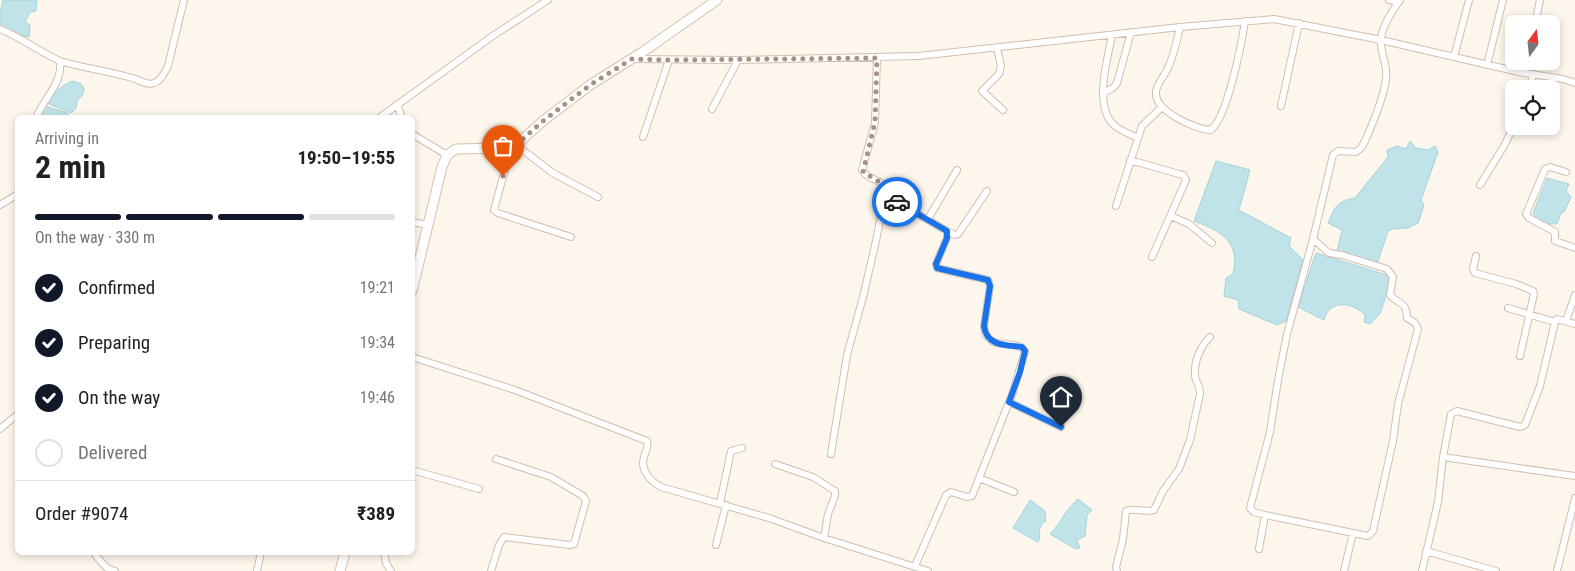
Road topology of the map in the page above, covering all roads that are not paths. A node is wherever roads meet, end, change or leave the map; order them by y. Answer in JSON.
{"nodes":[{"id":1,"x":184,"y":0,"type":"edge"},
{"id":2,"x":548,"y":0,"type":"edge"},
{"id":3,"x":717,"y":0,"type":"edge"},
{"id":4,"x":1389,"y":0,"type":"edge"},
{"id":5,"x":1469,"y":0,"type":"edge"},
{"id":6,"x":1503,"y":0,"type":"edge"},
{"id":7,"x":1540,"y":0,"type":"edge"},
{"id":8,"x":1400,"y":1,"type":"edge"},
{"id":9,"x":1537,"y":15,"type":"edge"},
{"id":10,"x":1245,"y":21,"type":"junction"},
{"id":11,"x":1299,"y":23,"type":"junction"},
{"id":12,"x":1180,"y":27,"type":"junction"},
{"id":13,"x":0,"y":29,"type":"edge"},
{"id":14,"x":1131,"y":32,"type":"junction"},
{"id":15,"x":1112,"y":35,"type":"junction"},
{"id":16,"x":1381,"y":40,"type":"junction"},
{"id":17,"x":997,"y":48,"type":"junction"},
{"id":18,"x":877,"y":58,"type":"junction"},
{"id":19,"x":1454,"y":58,"type":"junction"},
{"id":20,"x":632,"y":59,"type":"junction"},
{"id":21,"x":669,"y":60,"type":"junction"},
{"id":22,"x":738,"y":60,"type":"junction"},
{"id":23,"x":60,"y":61,"type":"junction"},
{"id":24,"x":1487,"y":65,"type":"junction"},
{"id":25,"x":1534,"y":74,"type":"junction"},
{"id":26,"x":1532,"y":80,"type":"edge"},
{"id":27,"x":1575,"y":83,"type":"edge"},
{"id":28,"x":1103,"y":93,"type":"junction"},
{"id":29,"x":397,"y":104,"type":"junction"},
{"id":30,"x":1282,"y":106,"type":"dead end"},
{"id":31,"x":1162,"y":107,"type":"junction"},
{"id":32,"x":712,"y":109,"type":"dead end"},
{"id":33,"x":1003,"y":110,"type":"dead end"},
{"id":34,"x":37,"y":115,"type":"edge"},
{"id":35,"x":383,"y":115,"type":"edge"},
{"id":36,"x":401,"y":115,"type":"edge"},
{"id":37,"x":1509,"y":135,"type":"edge"},
{"id":38,"x":415,"y":136,"type":"edge"},
{"id":39,"x":643,"y":136,"type":"dead end"},
{"id":40,"x":1138,"y":138,"type":"junction"},
{"id":41,"x":514,"y":146,"type":"junction"},
{"id":42,"x":447,"y":155,"type":"junction"},
{"id":43,"x":1130,"y":160,"type":"junction"},
{"id":44,"x":958,"y":170,"type":"dead end"},
{"id":45,"x":1566,"y":172,"type":"dead end"},
{"id":46,"x":1480,"y":185,"type":"dead end"},
{"id":47,"x":988,"y":191,"type":"dead end"},
{"id":48,"x":885,"y":195,"type":"junction"},
{"id":49,"x":15,"y":196,"type":"edge"},
{"id":50,"x":598,"y":197,"type":"dead end"},
{"id":51,"x":0,"y":205,"type":"edge"},
{"id":52,"x":1116,"y":206,"type":"dead end"},
{"id":53,"x":1171,"y":216,"type":"junction"},
{"id":54,"x":928,"y":219,"type":"junction"},
{"id":55,"x":415,"y":223,"type":"edge"},
{"id":56,"x":428,"y":225,"type":"junction"},
{"id":57,"x":947,"y":231,"type":"junction"},
{"id":58,"x":571,"y":237,"type":"dead end"},
{"id":59,"x":1313,"y":239,"type":"junction"},
{"id":60,"x":1212,"y":243,"type":"dead end"},
{"id":61,"x":1575,"y":248,"type":"edge"},
{"id":62,"x":1476,"y":256,"type":"dead end"},
{"id":63,"x":1152,"y":257,"type":"dead end"},
{"id":64,"x":415,"y":271,"type":"edge"},
{"id":65,"x":1575,"y":294,"type":"edge"},
{"id":66,"x":1508,"y":308,"type":"dead end"},
{"id":67,"x":1530,"y":314,"type":"junction"},
{"id":68,"x":1566,"y":321,"type":"junction"},
{"id":69,"x":1555,"y":322,"type":"junction"},
{"id":70,"x":1575,"y":324,"type":"edge"},
{"id":71,"x":1210,"y":337,"type":"dead end"},
{"id":72,"x":1520,"y":356,"type":"dead end"},
{"id":73,"x":415,"y":357,"type":"edge"},
{"id":74,"x":1009,"y":402,"type":"junction"},
{"id":75,"x":15,"y":416,"type":"edge"},
{"id":76,"x":1061,"y":427,"type":"dead end"},
{"id":77,"x":0,"y":429,"type":"edge"},
{"id":78,"x":742,"y":448,"type":"dead end"},
{"id":79,"x":831,"y":454,"type":"dead end"},
{"id":80,"x":1443,"y":457,"type":"junction"},
{"id":81,"x":496,"y":458,"type":"dead end"},
{"id":82,"x":776,"y":464,"type":"dead end"},
{"id":83,"x":415,"y":471,"type":"edge"},
{"id":84,"x":1575,"y":476,"type":"edge"},
{"id":85,"x":979,"y":478,"type":"junction"},
{"id":86,"x":479,"y":489,"type":"dead end"},
{"id":87,"x":1014,"y":492,"type":"dead end"},
{"id":88,"x":1575,"y":498,"type":"edge"},
{"id":89,"x":723,"y":504,"type":"junction"},
{"id":90,"x":1265,"y":515,"type":"junction"},
{"id":91,"x":1353,"y":533,"type":"junction"},
{"id":92,"x":824,"y":538,"type":"junction"},
{"id":93,"x":716,"y":545,"type":"dead end"},
{"id":94,"x":1258,"y":550,"type":"dead end"},
{"id":95,"x":1426,"y":551,"type":"junction"},
{"id":96,"x":261,"y":555,"type":"edge"},
{"id":97,"x":344,"y":555,"type":"edge"},
{"id":98,"x":385,"y":555,"type":"edge"},
{"id":99,"x":96,"y":556,"type":"dead end"},
{"id":100,"x":915,"y":566,"type":"junction"},
{"id":101,"x":114,"y":571,"type":"edge"},
{"id":102,"x":257,"y":571,"type":"edge"},
{"id":103,"x":340,"y":571,"type":"edge"},
{"id":104,"x":391,"y":571,"type":"edge"},
{"id":105,"x":491,"y":571,"type":"edge"},
{"id":106,"x":928,"y":571,"type":"edge"},
{"id":107,"x":1117,"y":571,"type":"edge"},
{"id":108,"x":1344,"y":571,"type":"edge"},
{"id":109,"x":1422,"y":571,"type":"edge"},
{"id":110,"x":1496,"y":571,"type":"edge"},
{"id":111,"x":1557,"y":571,"type":"edge"}],
"edges":[{"from":1,"to":23,"type":"street"},
{"from":2,"to":29,"type":"street"},
{"from":3,"to":20,"type":"street"},
{"from":4,"to":8,"type":"street"},
{"from":5,"to":19,"type":"street"},
{"from":6,"to":24,"type":"street"},
{"from":7,"to":9,"type":"street"},
{"from":8,"to":16,"type":"street"},
{"from":10,"to":11,"type":"street"},
{"from":10,"to":12,"type":"street"},
{"from":10,"to":31,"type":"street"},
{"from":11,"to":16,"type":"street"},
{"from":11,"to":30,"type":"street"},
{"from":12,"to":14,"type":"street"},
{"from":12,"to":31,"type":"street"},
{"from":13,"to":23,"type":"street"},
{"from":14,"to":15,"type":"street"},
{"from":14,"to":28,"type":"street"},
{"from":15,"to":17,"type":"street"},
{"from":15,"to":28,"type":"street"},
{"from":16,"to":19,"type":"street"},
{"from":16,"to":59,"type":"street"},
{"from":17,"to":18,"type":"street"},
{"from":17,"to":33,"type":"street"},
{"from":18,"to":22,"type":"street"},
{"from":18,"to":48,"type":"street"},
{"from":19,"to":24,"type":"street"},
{"from":20,"to":21,"type":"street"},
{"from":20,"to":41,"type":"street"},
{"from":21,"to":22,"type":"street"},
{"from":21,"to":39,"type":"street"},
{"from":22,"to":32,"type":"street"},
{"from":23,"to":34,"type":"street"},
{"from":24,"to":25,"type":"street"},
{"from":25,"to":26,"type":"street"},
{"from":25,"to":27,"type":"street"},
{"from":28,"to":40,"type":"street"},
{"from":29,"to":35,"type":"street"},
{"from":29,"to":36,"type":"street"},
{"from":31,"to":40,"type":"street"},
{"from":37,"to":46,"type":"street"},
{"from":38,"to":42,"type":"street"},
{"from":40,"to":43,"type":"street"},
{"from":41,"to":42,"type":"street"},
{"from":41,"to":50,"type":"street"},
{"from":41,"to":58,"type":"street"},
{"from":42,"to":56,"type":"street"},
{"from":43,"to":52,"type":"street"},
{"from":43,"to":53,"type":"street"},
{"from":44,"to":54,"type":"street"},
{"from":45,"to":61,"type":"street"},
{"from":47,"to":57,"type":"street"},
{"from":48,"to":54,"type":"street"},
{"from":48,"to":79,"type":"street"},
{"from":49,"to":51,"type":"street"},
{"from":53,"to":60,"type":"street"},
{"from":53,"to":63,"type":"street"},
{"from":54,"to":57,"type":"street"},
{"from":55,"to":56,"type":"street"},
{"from":56,"to":64,"type":"street"},
{"from":57,"to":74,"type":"street"},
{"from":59,"to":90,"type":"street"},
{"from":59,"to":91,"type":"street"},
{"from":62,"to":67,"type":"street"},
{"from":65,"to":68,"type":"street"},
{"from":66,"to":67,"type":"street"},
{"from":67,"to":69,"type":"street"},
{"from":67,"to":72,"type":"street"},
{"from":68,"to":69,"type":"street"},
{"from":68,"to":70,"type":"street"},
{"from":69,"to":80,"type":"street"},
{"from":71,"to":107,"type":"street"},
{"from":73,"to":89,"type":"street"},
{"from":74,"to":76,"type":"street"},
{"from":74,"to":85,"type":"street"},
{"from":75,"to":77,"type":"street"},
{"from":78,"to":89,"type":"street"},
{"from":80,"to":84,"type":"street"},
{"from":80,"to":95,"type":"street"},
{"from":81,"to":105,"type":"street"},
{"from":82,"to":92,"type":"street"},
{"from":83,"to":86,"type":"street"},
{"from":85,"to":87,"type":"street"},
{"from":85,"to":100,"type":"street"},
{"from":88,"to":111,"type":"street"},
{"from":89,"to":92,"type":"street"},
{"from":89,"to":93,"type":"street"},
{"from":90,"to":91,"type":"street"},
{"from":90,"to":94,"type":"street"},
{"from":91,"to":108,"type":"street"},
{"from":92,"to":100,"type":"street"},
{"from":95,"to":109,"type":"street"},
{"from":95,"to":110,"type":"street"},
{"from":96,"to":102,"type":"street"},
{"from":97,"to":103,"type":"street"},
{"from":98,"to":104,"type":"street"},
{"from":99,"to":101,"type":"street"},
{"from":100,"to":106,"type":"street"}]}
